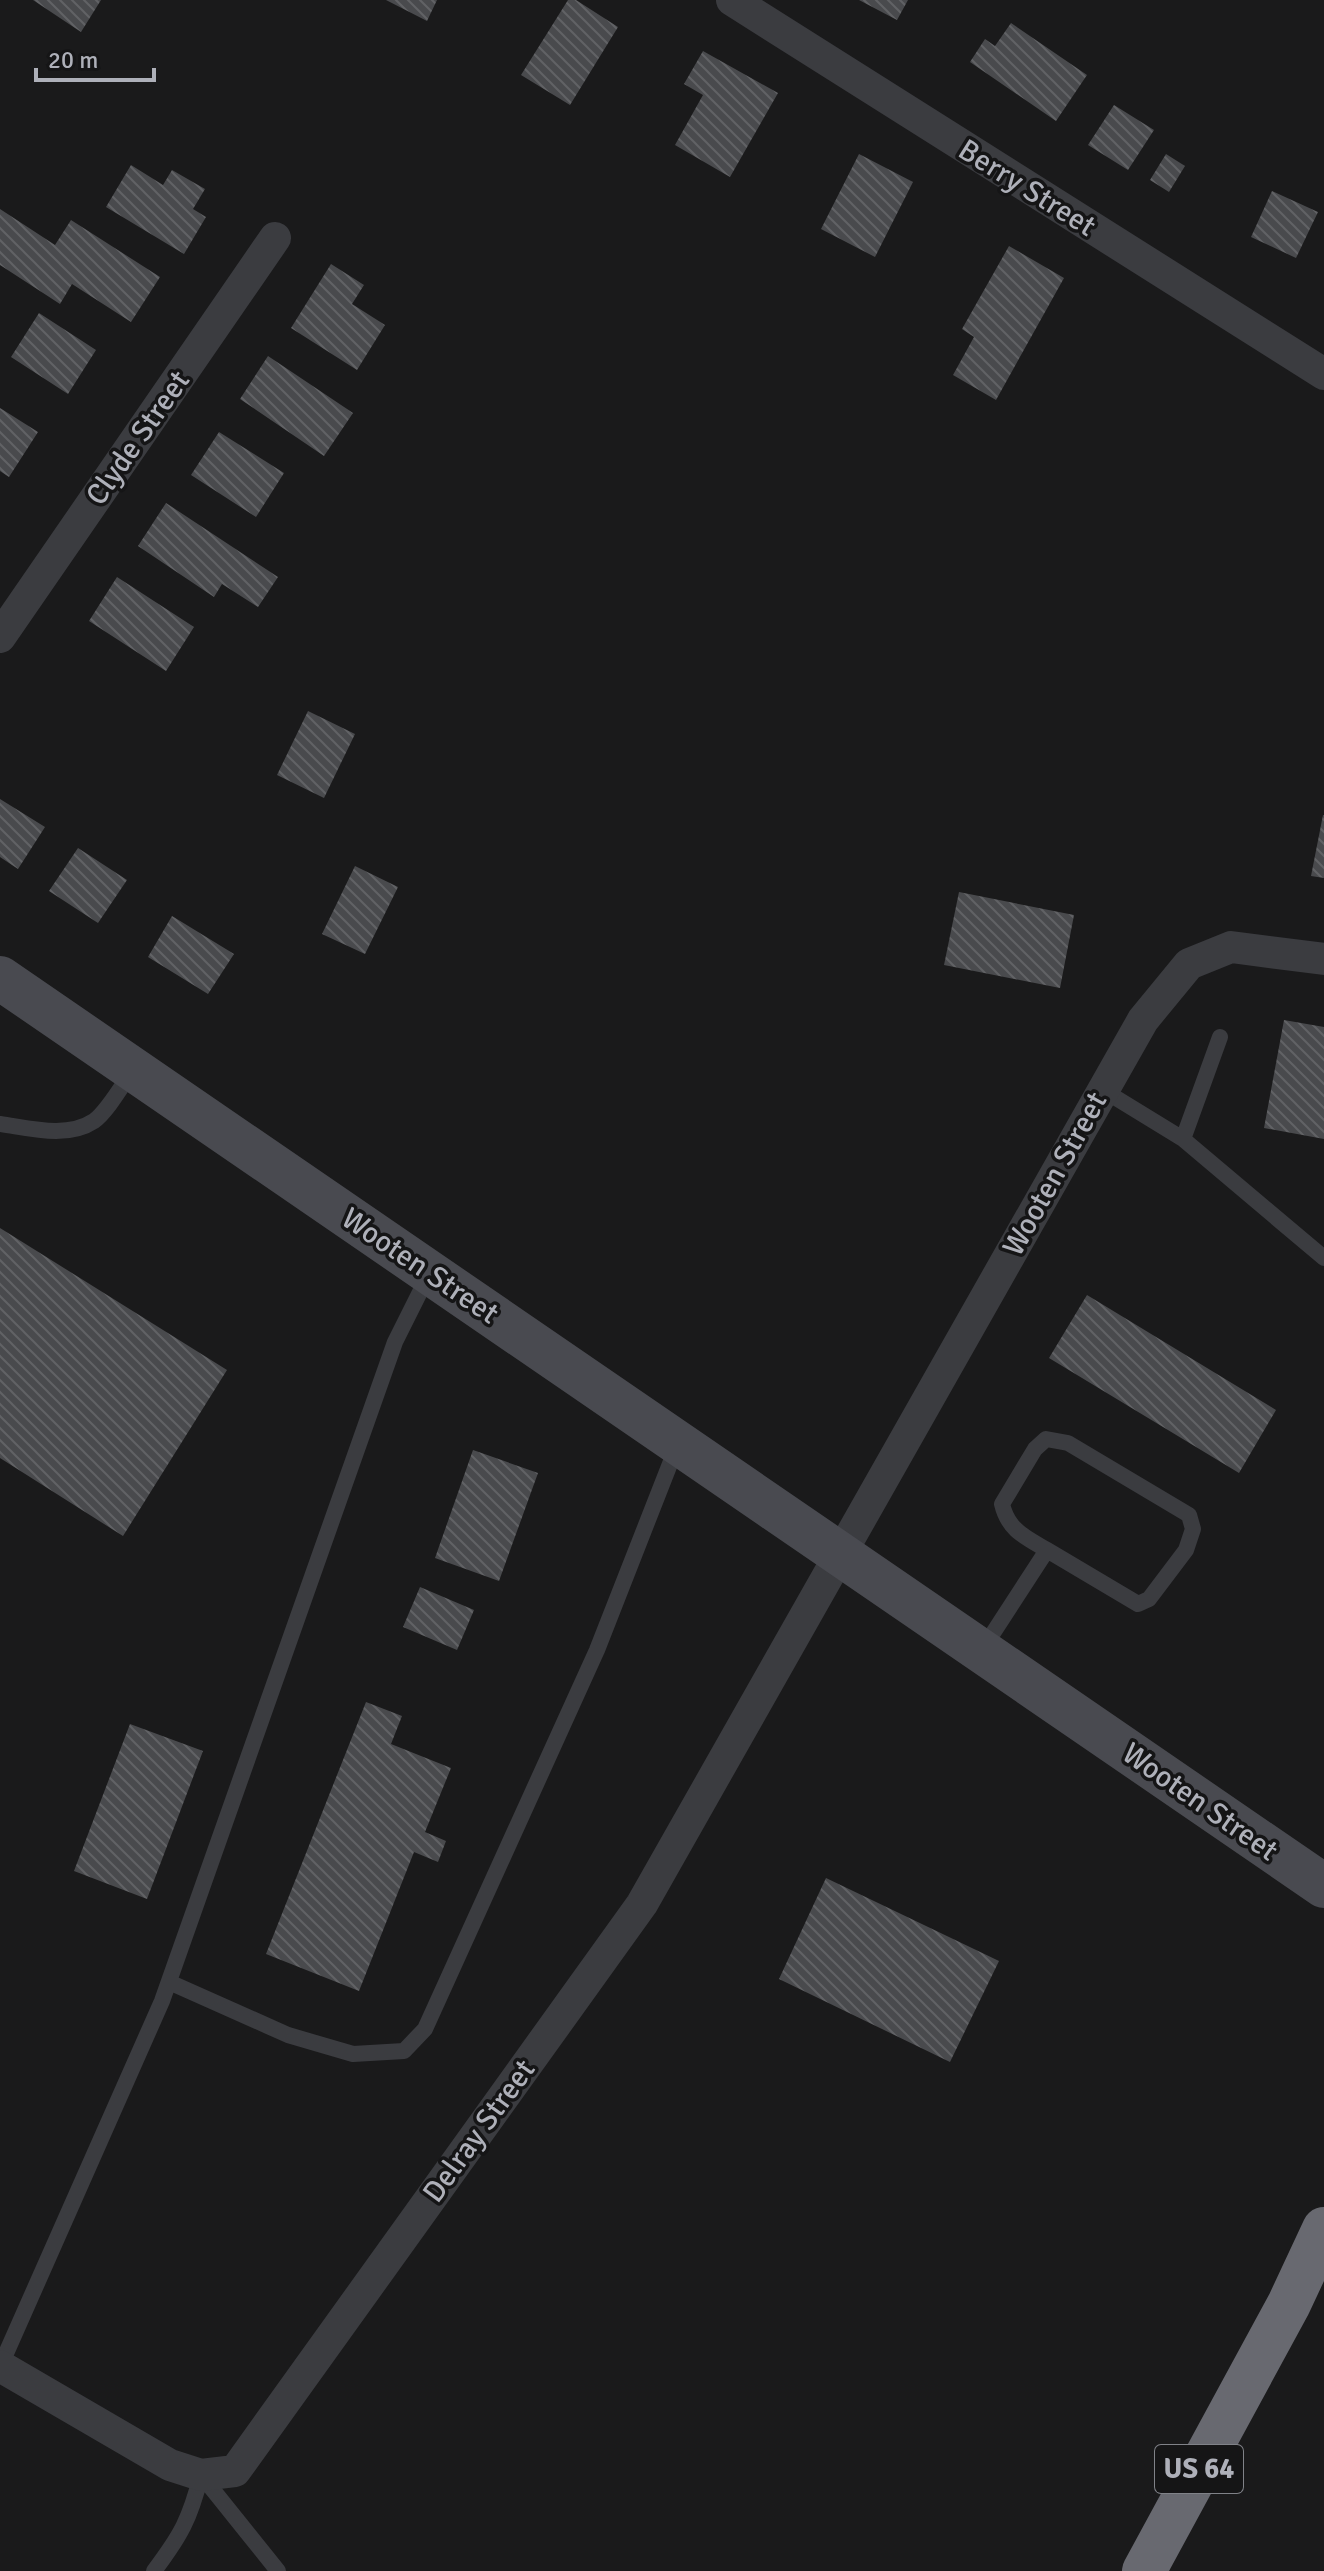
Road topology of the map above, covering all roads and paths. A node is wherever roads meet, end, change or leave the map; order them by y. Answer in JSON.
{"nodes":[{"id":1,"x":732,"y":0,"type":"edge"},
{"id":2,"x":275,"y":238,"type":"dead end"},
{"id":3,"x":1324,"y":374,"type":"edge"},
{"id":4,"x":0,"y":637,"type":"edge"},
{"id":5,"x":1324,"y":959,"type":"edge"},
{"id":6,"x":0,"y":978,"type":"edge"},
{"id":7,"x":1220,"y":1037,"type":"dead end"},
{"id":8,"x":134,"y":1069,"type":"junction"},
{"id":9,"x":1103,"y":1090,"type":"junction"},
{"id":10,"x":0,"y":1124,"type":"edge"},
{"id":11,"x":1183,"y":1139,"type":"junction"},
{"id":12,"x":1324,"y":1258,"type":"edge"},
{"id":13,"x":430,"y":1272,"type":"junction"},
{"id":14,"x":678,"y":1443,"type":"junction"},
{"id":15,"x":1047,"y":1550,"type":"junction"},
{"id":16,"x":841,"y":1554,"type":"junction"},
{"id":17,"x":982,"y":1651,"type":"junction"},
{"id":18,"x":1324,"y":1886,"type":"edge"},
{"id":19,"x":169,"y":1982,"type":"junction"},
{"id":20,"x":1324,"y":2229,"type":"edge"},
{"id":21,"x":0,"y":2366,"type":"edge"},
{"id":22,"x":201,"y":2475,"type":"junction"},
{"id":23,"x":154,"y":2571,"type":"edge"},
{"id":24,"x":278,"y":2571,"type":"edge"},
{"id":25,"x":1144,"y":2571,"type":"edge"}],
"edges":[{"from":1,"to":3,"type":"street","name":"Berry Street"},
{"from":2,"to":4,"type":"street","name":"Clyde Street"},
{"from":5,"to":9,"type":"street","name":"Wooten Street"},
{"from":6,"to":8,"type":"street","name":"Wooten Street"},
{"from":7,"to":11,"type":"lane"},
{"from":8,"to":10,"type":"lane"},
{"from":8,"to":13,"type":"street","name":"Wooten Street"},
{"from":9,"to":11,"type":"lane"},
{"from":9,"to":16,"type":"street","name":"Wooten Street"},
{"from":11,"to":12,"type":"lane"},
{"from":13,"to":14,"type":"street","name":"Wooten Street"},
{"from":13,"to":19,"type":"lane"},
{"from":14,"to":16,"type":"street","name":"Wooten Street"},
{"from":14,"to":19,"type":"lane"},
{"from":15,"to":15,"type":"lane"},
{"from":15,"to":17,"type":"lane"},
{"from":16,"to":17,"type":"street","name":"Wooten Street"},
{"from":16,"to":22,"type":"street","name":"Delray Street"},
{"from":17,"to":18,"type":"street","name":"Wooten Street"},
{"from":19,"to":21,"type":"lane"},
{"from":20,"to":25,"type":"highway","number":"US 64"},
{"from":21,"to":22,"type":"street"},
{"from":22,"to":23,"type":"lane"},
{"from":22,"to":24,"type":"lane"}]}
